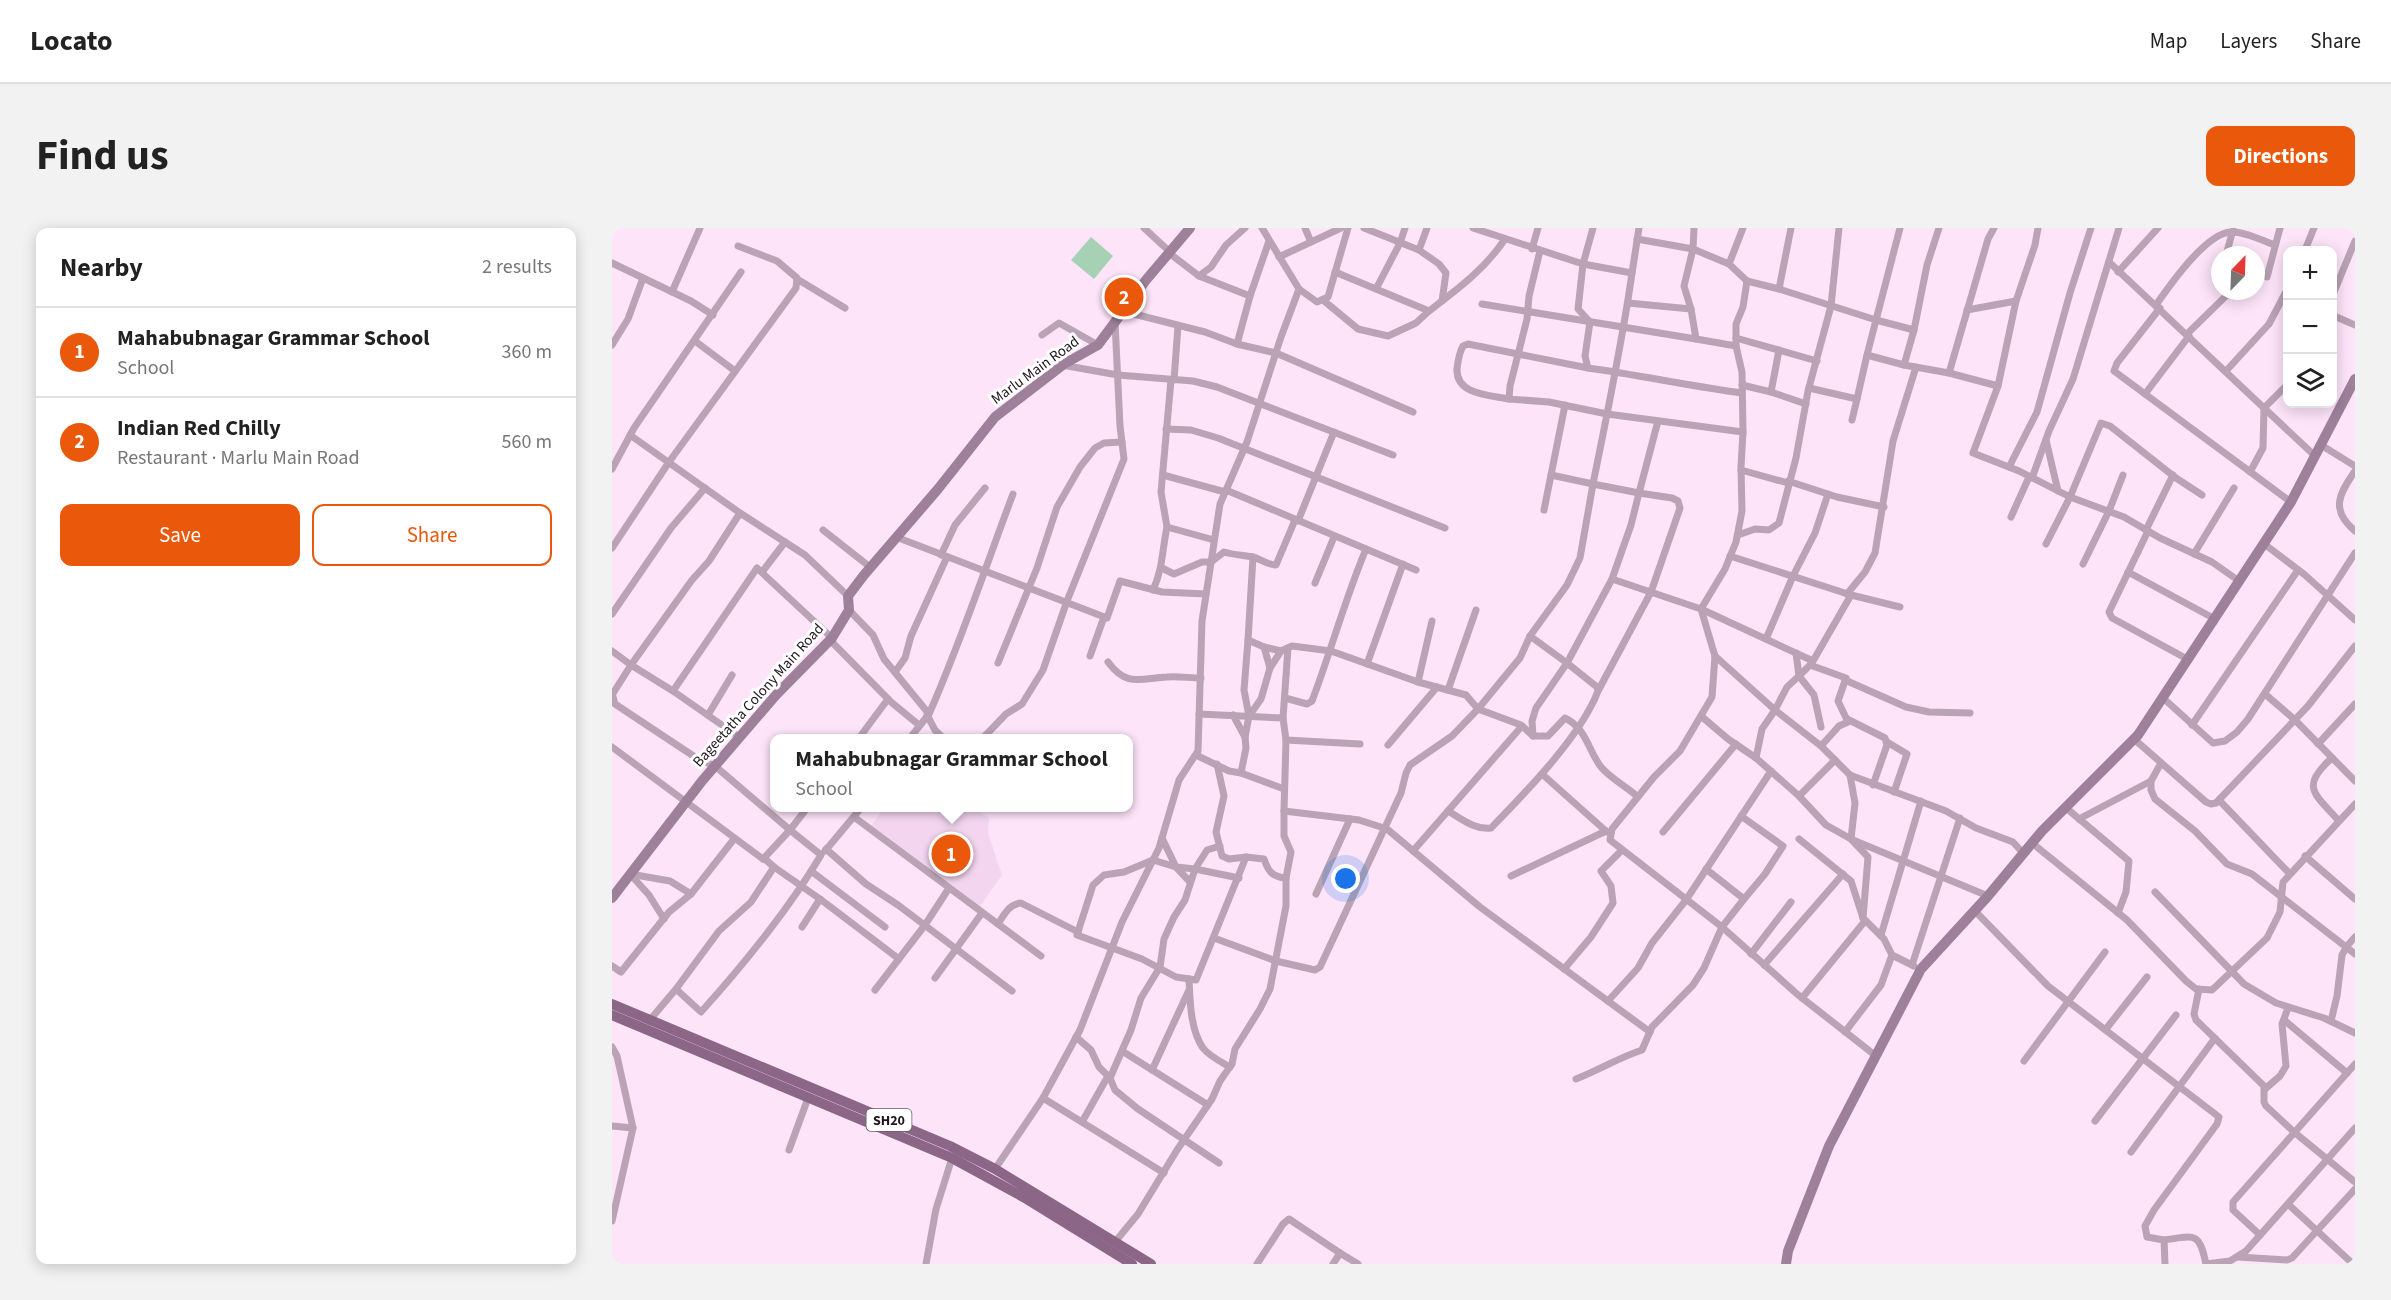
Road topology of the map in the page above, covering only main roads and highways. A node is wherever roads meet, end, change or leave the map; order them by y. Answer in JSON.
{"nodes":[{"id":1,"x":612,"y":1004,"type":"edge"},
{"id":2,"x":612,"y":1015,"type":"edge"},
{"id":3,"x":1132,"y":1264,"type":"edge"},
{"id":4,"x":1151,"y":1264,"type":"edge"}],
"edges":[{"from":1,"to":4,"type":"main road","number":"SH20"},
{"from":2,"to":3,"type":"main road","number":"SH20"}]}
